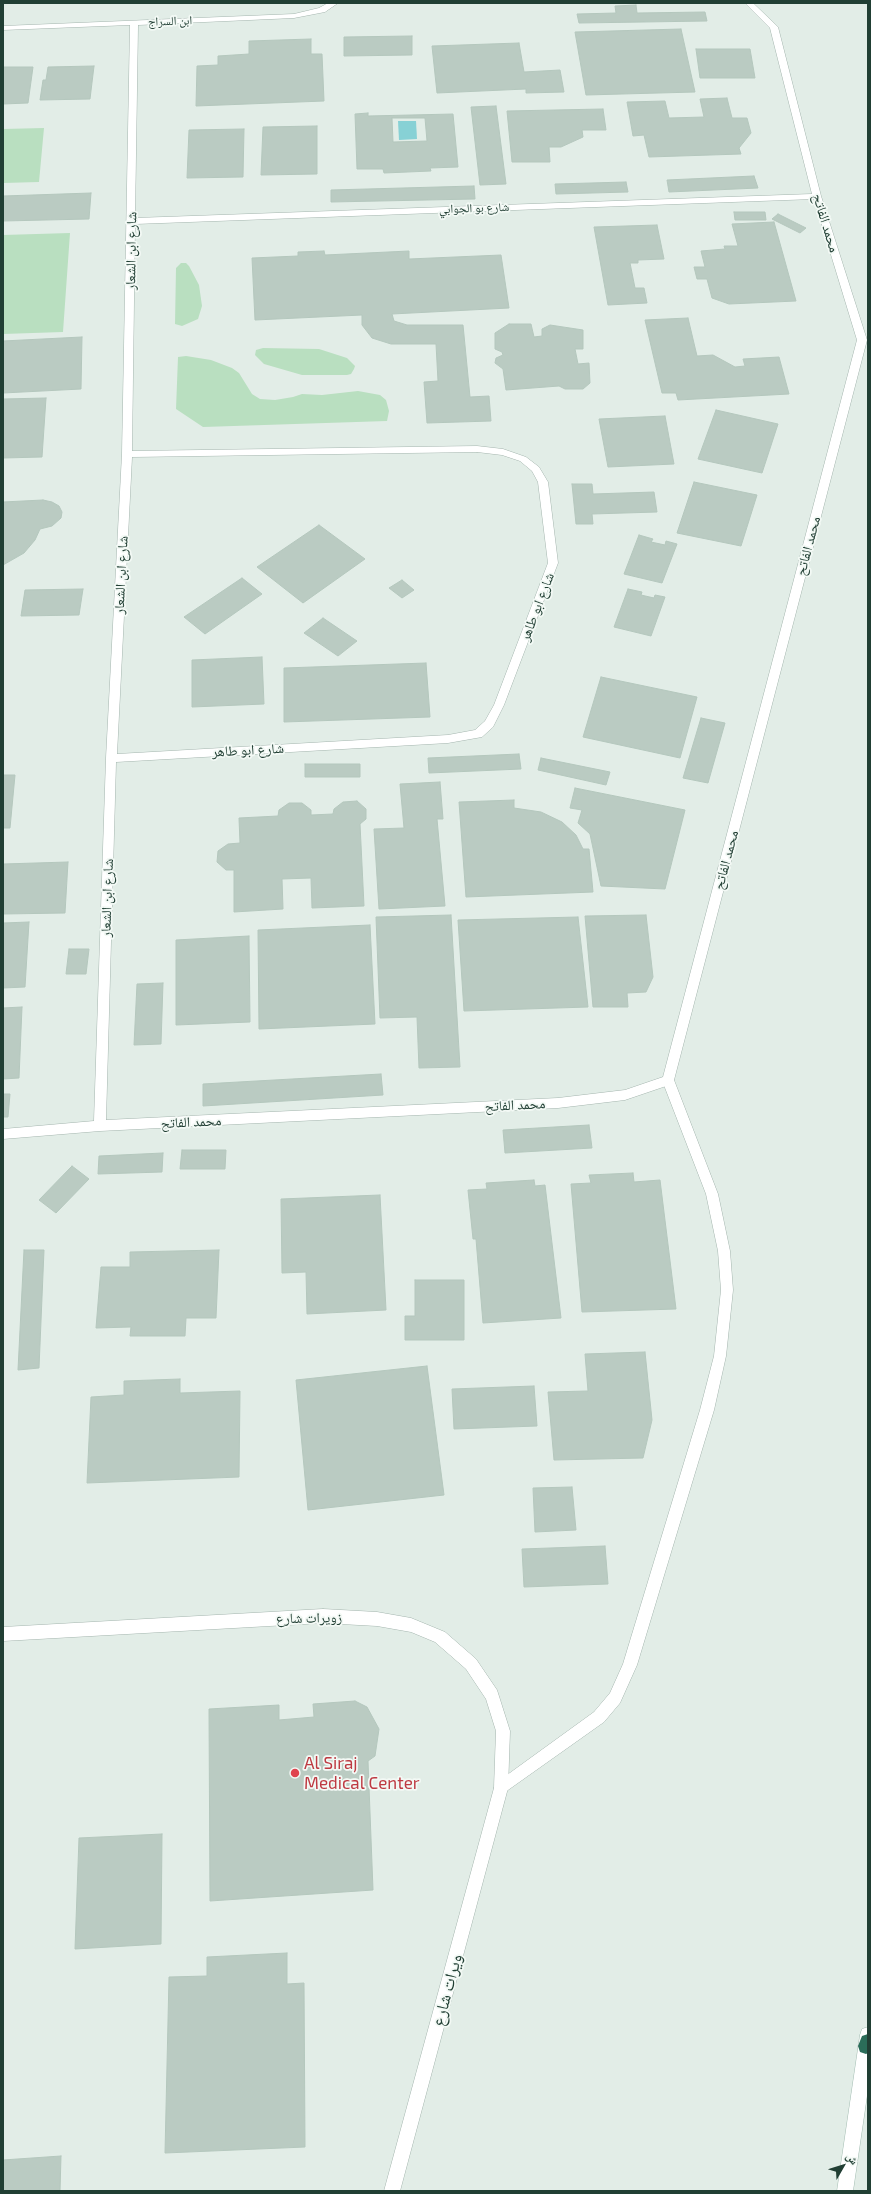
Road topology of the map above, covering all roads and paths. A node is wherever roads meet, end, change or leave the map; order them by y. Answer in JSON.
{"nodes":[{"id":1,"x":334,"y":3,"type":"edge"},
{"id":2,"x":749,"y":3,"type":"edge"},
{"id":3,"x":134,"y":23,"type":"junction"},
{"id":4,"x":3,"y":28,"type":"edge"},
{"id":5,"x":817,"y":196,"type":"junction"},
{"id":6,"x":131,"y":221,"type":"junction"},
{"id":7,"x":127,"y":454,"type":"junction"},
{"id":8,"x":111,"y":758,"type":"junction"},
{"id":9,"x":668,"y":1080,"type":"junction"},
{"id":10,"x":100,"y":1126,"type":"junction"},
{"id":11,"x":3,"y":1134,"type":"edge"},
{"id":12,"x":3,"y":1634,"type":"edge"},
{"id":13,"x":501,"y":1788,"type":"junction"},
{"id":14,"x":867,"y":2041,"type":"edge"},
{"id":15,"x":392,"y":2191,"type":"edge"},
{"id":16,"x":845,"y":2191,"type":"edge"}],
"edges":[{"from":1,"to":3,"type":"street","name":"ابن السراج"},
{"from":2,"to":5,"type":"street","name":"محمد الفاتح"},
{"from":3,"to":4,"type":"street","name":"ابن السراج"},
{"from":3,"to":6,"type":"street","name":"شارع ابن الشعار"},
{"from":5,"to":6,"type":"street","name":"شارع بو الجوابي"},
{"from":5,"to":9,"type":"street","name":"محمد الفاتح"},
{"from":6,"to":7,"type":"street","name":"شارع ابن الشعار"},
{"from":7,"to":8,"type":"street","name":"شارع ابن الشعار"},
{"from":7,"to":8,"type":"street","name":"شارع ابو طاهر"},
{"from":8,"to":10,"type":"street","name":"شارع ابن الشعار"},
{"from":9,"to":10,"type":"street","name":"محمد الفاتح"},
{"from":9,"to":13,"type":"street"},
{"from":10,"to":11,"type":"street","name":"محمد الفاتح"},
{"from":12,"to":13,"type":"street","name":"زويرات شارع"},
{"from":13,"to":15,"type":"street","name":"ويرات شارع"},
{"from":14,"to":16,"type":"street"}]}
